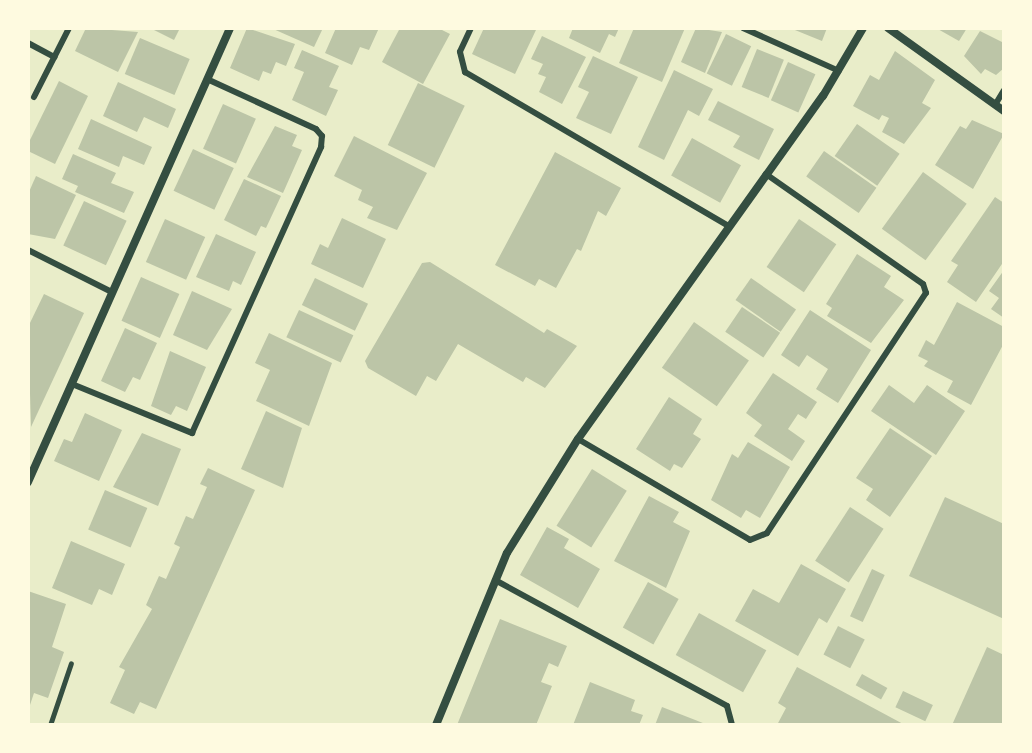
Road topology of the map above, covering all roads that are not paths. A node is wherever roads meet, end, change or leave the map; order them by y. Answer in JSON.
{"nodes":[{"id":1,"x":69,"y":28,"type":"edge"},
{"id":2,"x":230,"y":28,"type":"edge"},
{"id":3,"x":471,"y":28,"type":"edge"},
{"id":4,"x":743,"y":28,"type":"edge"},
{"id":5,"x":863,"y":28,"type":"edge"},
{"id":6,"x":888,"y":28,"type":"edge"},
{"id":7,"x":28,"y":43,"type":"edge"},
{"id":8,"x":54,"y":57,"type":"junction"},
{"id":9,"x":839,"y":71,"type":"junction"},
{"id":10,"x":206,"y":78,"type":"junction"},
{"id":11,"x":1004,"y":90,"type":"edge"},
{"id":12,"x":34,"y":97,"type":"dead end"},
{"id":13,"x":995,"y":105,"type":"junction"},
{"id":14,"x":1004,"y":111,"type":"edge"},
{"id":15,"x":766,"y":174,"type":"junction"},
{"id":16,"x":729,"y":226,"type":"junction"},
{"id":17,"x":28,"y":250,"type":"edge"},
{"id":18,"x":110,"y":291,"type":"junction"},
{"id":19,"x":72,"y":384,"type":"junction"},
{"id":20,"x":578,"y":439,"type":"junction"},
{"id":21,"x":28,"y":482,"type":"edge"},
{"id":22,"x":495,"y":580,"type":"junction"},
{"id":23,"x":436,"y":725,"type":"edge"},
{"id":24,"x":732,"y":725,"type":"edge"}],
"edges":[{"from":1,"to":8,"type":"lane"},
{"from":2,"to":10,"type":"street"},
{"from":3,"to":16,"type":"lane"},
{"from":4,"to":9,"type":"lane"},
{"from":5,"to":9,"type":"street"},
{"from":6,"to":13,"type":"street"},
{"from":7,"to":8,"type":"lane"},
{"from":8,"to":12,"type":"lane"},
{"from":9,"to":15,"type":"street"},
{"from":10,"to":18,"type":"street"},
{"from":10,"to":19,"type":"lane"},
{"from":11,"to":13,"type":"lane"},
{"from":13,"to":14,"type":"street"},
{"from":15,"to":16,"type":"street"},
{"from":15,"to":20,"type":"lane"},
{"from":16,"to":20,"type":"street"},
{"from":17,"to":18,"type":"lane"},
{"from":18,"to":19,"type":"street"},
{"from":19,"to":21,"type":"street"},
{"from":20,"to":22,"type":"street"},
{"from":22,"to":23,"type":"street"},
{"from":22,"to":24,"type":"lane"}]}
